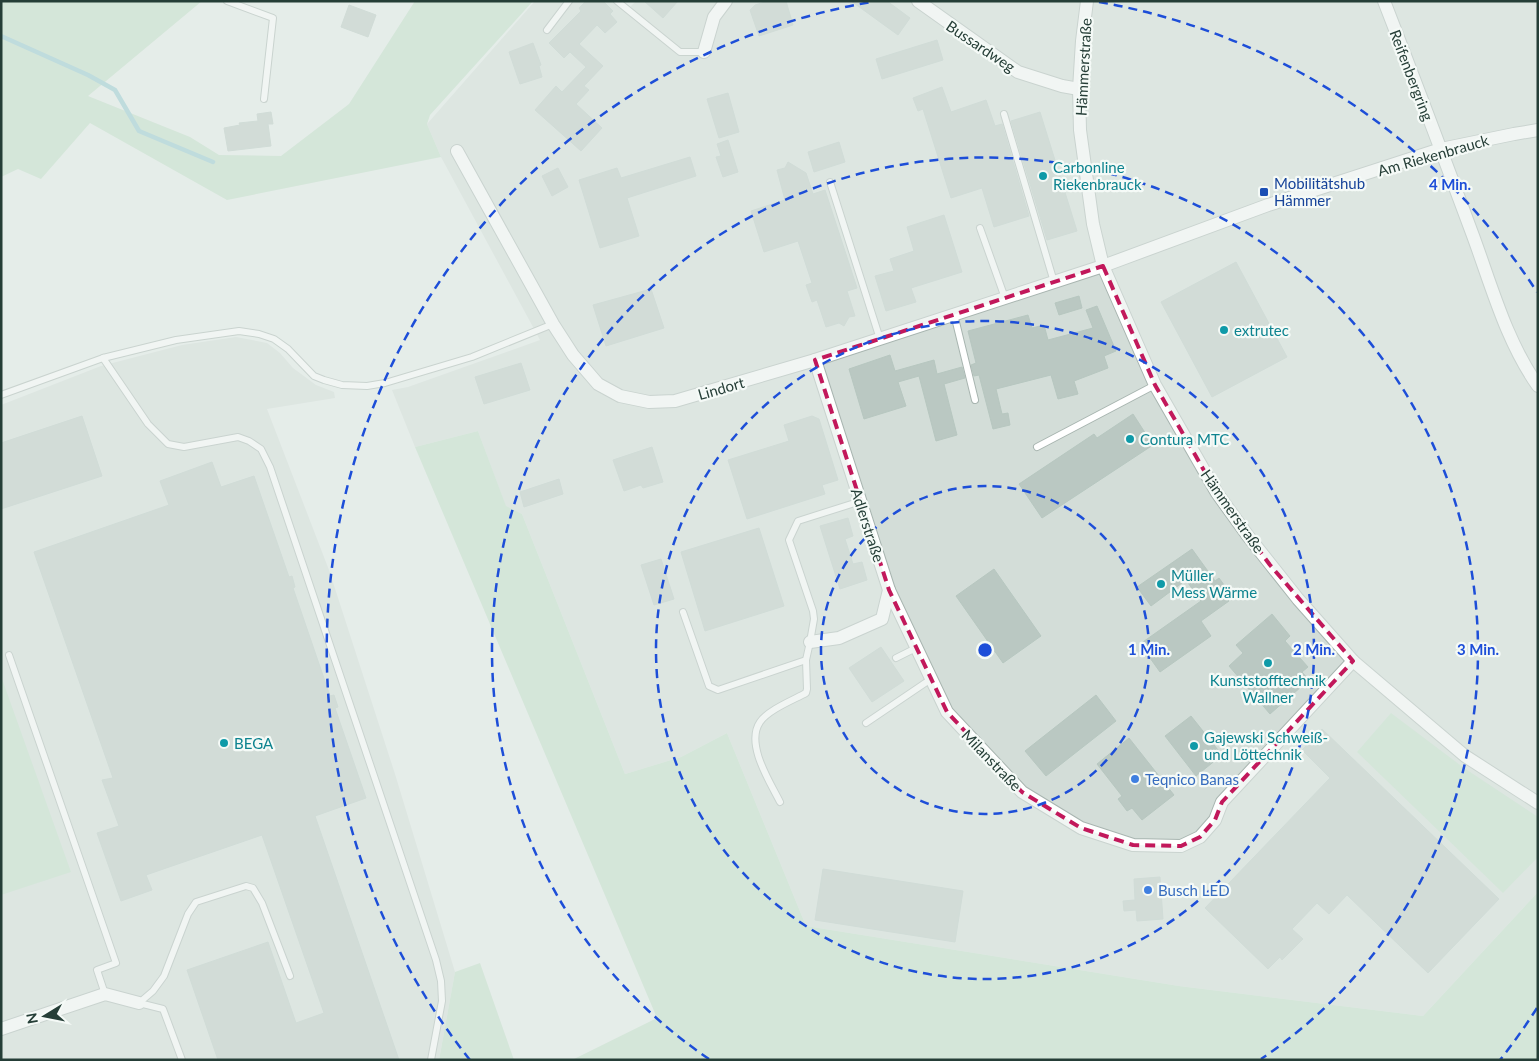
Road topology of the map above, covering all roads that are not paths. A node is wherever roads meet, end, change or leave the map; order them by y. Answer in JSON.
{"nodes":[{"id":1,"x":227,"y":1,"type":"edge"},
{"id":2,"x":569,"y":1,"type":"edge"},
{"id":3,"x":617,"y":1,"type":"edge"},
{"id":4,"x":726,"y":1,"type":"edge"},
{"id":5,"x":918,"y":1,"type":"edge"},
{"id":6,"x":1087,"y":1,"type":"edge"},
{"id":7,"x":1384,"y":1,"type":"edge"},
{"id":8,"x":546,"y":30,"type":"dead end"},
{"id":9,"x":704,"y":52,"type":"joint"},
{"id":10,"x":1079,"y":89,"type":"junction"},
{"id":11,"x":264,"y":98,"type":"dead end"},
{"id":12,"x":1004,"y":114,"type":"dead end"},
{"id":13,"x":1538,"y":130,"type":"edge"},
{"id":14,"x":1441,"y":149,"type":"junction"},
{"id":15,"x":457,"y":151,"type":"dead end"},
{"id":16,"x":830,"y":182,"type":"dead end"},
{"id":17,"x":980,"y":228,"type":"dead end"},
{"id":18,"x":1103,"y":266,"type":"junction"},
{"id":19,"x":1054,"y":282,"type":"junction"},
{"id":20,"x":1005,"y":298,"type":"junction"},
{"id":21,"x":954,"y":314,"type":"junction"},
{"id":22,"x":553,"y":324,"type":"junction"},
{"id":23,"x":880,"y":339,"type":"junction"},
{"id":24,"x":103,"y":358,"type":"junction"},
{"id":25,"x":815,"y":360,"type":"junction"},
{"id":26,"x":1155,"y":386,"type":"junction"},
{"id":27,"x":1538,"y":386,"type":"edge"},
{"id":28,"x":1,"y":395,"type":"edge"},
{"id":29,"x":975,"y":400,"type":"dead end"},
{"id":30,"x":1038,"y":447,"type":"dead end"},
{"id":31,"x":861,"y":501,"type":"junction"},
{"id":32,"x":889,"y":590,"type":"junction"},
{"id":33,"x":683,"y":612,"type":"dead end"},
{"id":34,"x":810,"y":642,"type":"junction"},
{"id":35,"x":916,"y":648,"type":"junction"},
{"id":36,"x":9,"y":655,"type":"dead end"},
{"id":37,"x":896,"y":658,"type":"dead end"},
{"id":38,"x":806,"y":660,"type":"junction"},
{"id":39,"x":1353,"y":661,"type":"junction"},
{"id":40,"x":931,"y":680,"type":"junction"},
{"id":41,"x":866,"y":723,"type":"dead end"},
{"id":42,"x":780,"y":802,"type":"dead end"},
{"id":43,"x":1538,"y":803,"type":"edge"},
{"id":44,"x":290,"y":976,"type":"dead end"},
{"id":45,"x":104,"y":994,"type":"junction"},
{"id":46,"x":139,"y":1002,"type":"junction"},
{"id":47,"x":1,"y":1029,"type":"edge"},
{"id":48,"x":182,"y":1060,"type":"edge"},
{"id":49,"x":431,"y":1060,"type":"edge"}],
"edges":[{"from":1,"to":11,"type":"lane"},
{"from":2,"to":8,"type":"lane"},
{"from":3,"to":9,"type":"lane"},
{"from":4,"to":9,"type":"street"},
{"from":5,"to":10,"type":"street","name":"Bussardweg"},
{"from":6,"to":10,"type":"street","name":"Hämmerstraße"},
{"from":7,"to":14,"type":"street","name":"Reifenbergring"},
{"from":10,"to":18,"type":"street","name":"Hämmerstraße"},
{"from":12,"to":19,"type":"lane"},
{"from":13,"to":14,"type":"street","name":"Am Riekenbrauck"},
{"from":14,"to":18,"type":"street","name":"Am Riekenbrauck"},
{"from":14,"to":27,"type":"street","name":"Reifenbergring"},
{"from":15,"to":22,"type":"street","name":"Lindort"},
{"from":16,"to":23,"type":"lane"},
{"from":17,"to":20,"type":"lane"},
{"from":18,"to":19,"type":"street","name":"Lindort"},
{"from":18,"to":26,"type":"street","name":"Hämmerstraße"},
{"from":19,"to":20,"type":"street","name":"Lindort"},
{"from":20,"to":21,"type":"street","name":"Lindort"},
{"from":21,"to":23,"type":"street","name":"Lindort"},
{"from":21,"to":29,"type":"lane"},
{"from":22,"to":24,"type":"lane"},
{"from":22,"to":25,"type":"street","name":"Lindort"},
{"from":23,"to":25,"type":"street","name":"Lindort"},
{"from":24,"to":28,"type":"lane"},
{"from":24,"to":49,"type":"lane"},
{"from":25,"to":31,"type":"street","name":"Adlerstraße"},
{"from":26,"to":30,"type":"lane"},
{"from":26,"to":39,"type":"street","name":"Hämmerstraße"},
{"from":31,"to":32,"type":"street","name":"Adlerstraße"},
{"from":31,"to":34,"type":"lane"},
{"from":32,"to":34,"type":"street"},
{"from":32,"to":35,"type":"street","name":"Milanstraße"},
{"from":33,"to":38,"type":"lane"},
{"from":34,"to":38,"type":"lane"},
{"from":35,"to":37,"type":"lane"},
{"from":35,"to":40,"type":"street","name":"Milanstraße"},
{"from":36,"to":45,"type":"lane"},
{"from":38,"to":42,"type":"lane"},
{"from":39,"to":40,"type":"street","name":"Milanstraße"},
{"from":39,"to":43,"type":"street","name":"Hämmerstraße"},
{"from":40,"to":41,"type":"lane"},
{"from":44,"to":46,"type":"lane"},
{"from":45,"to":46,"type":"street"},
{"from":45,"to":47,"type":"street"},
{"from":46,"to":48,"type":"lane"}]}
